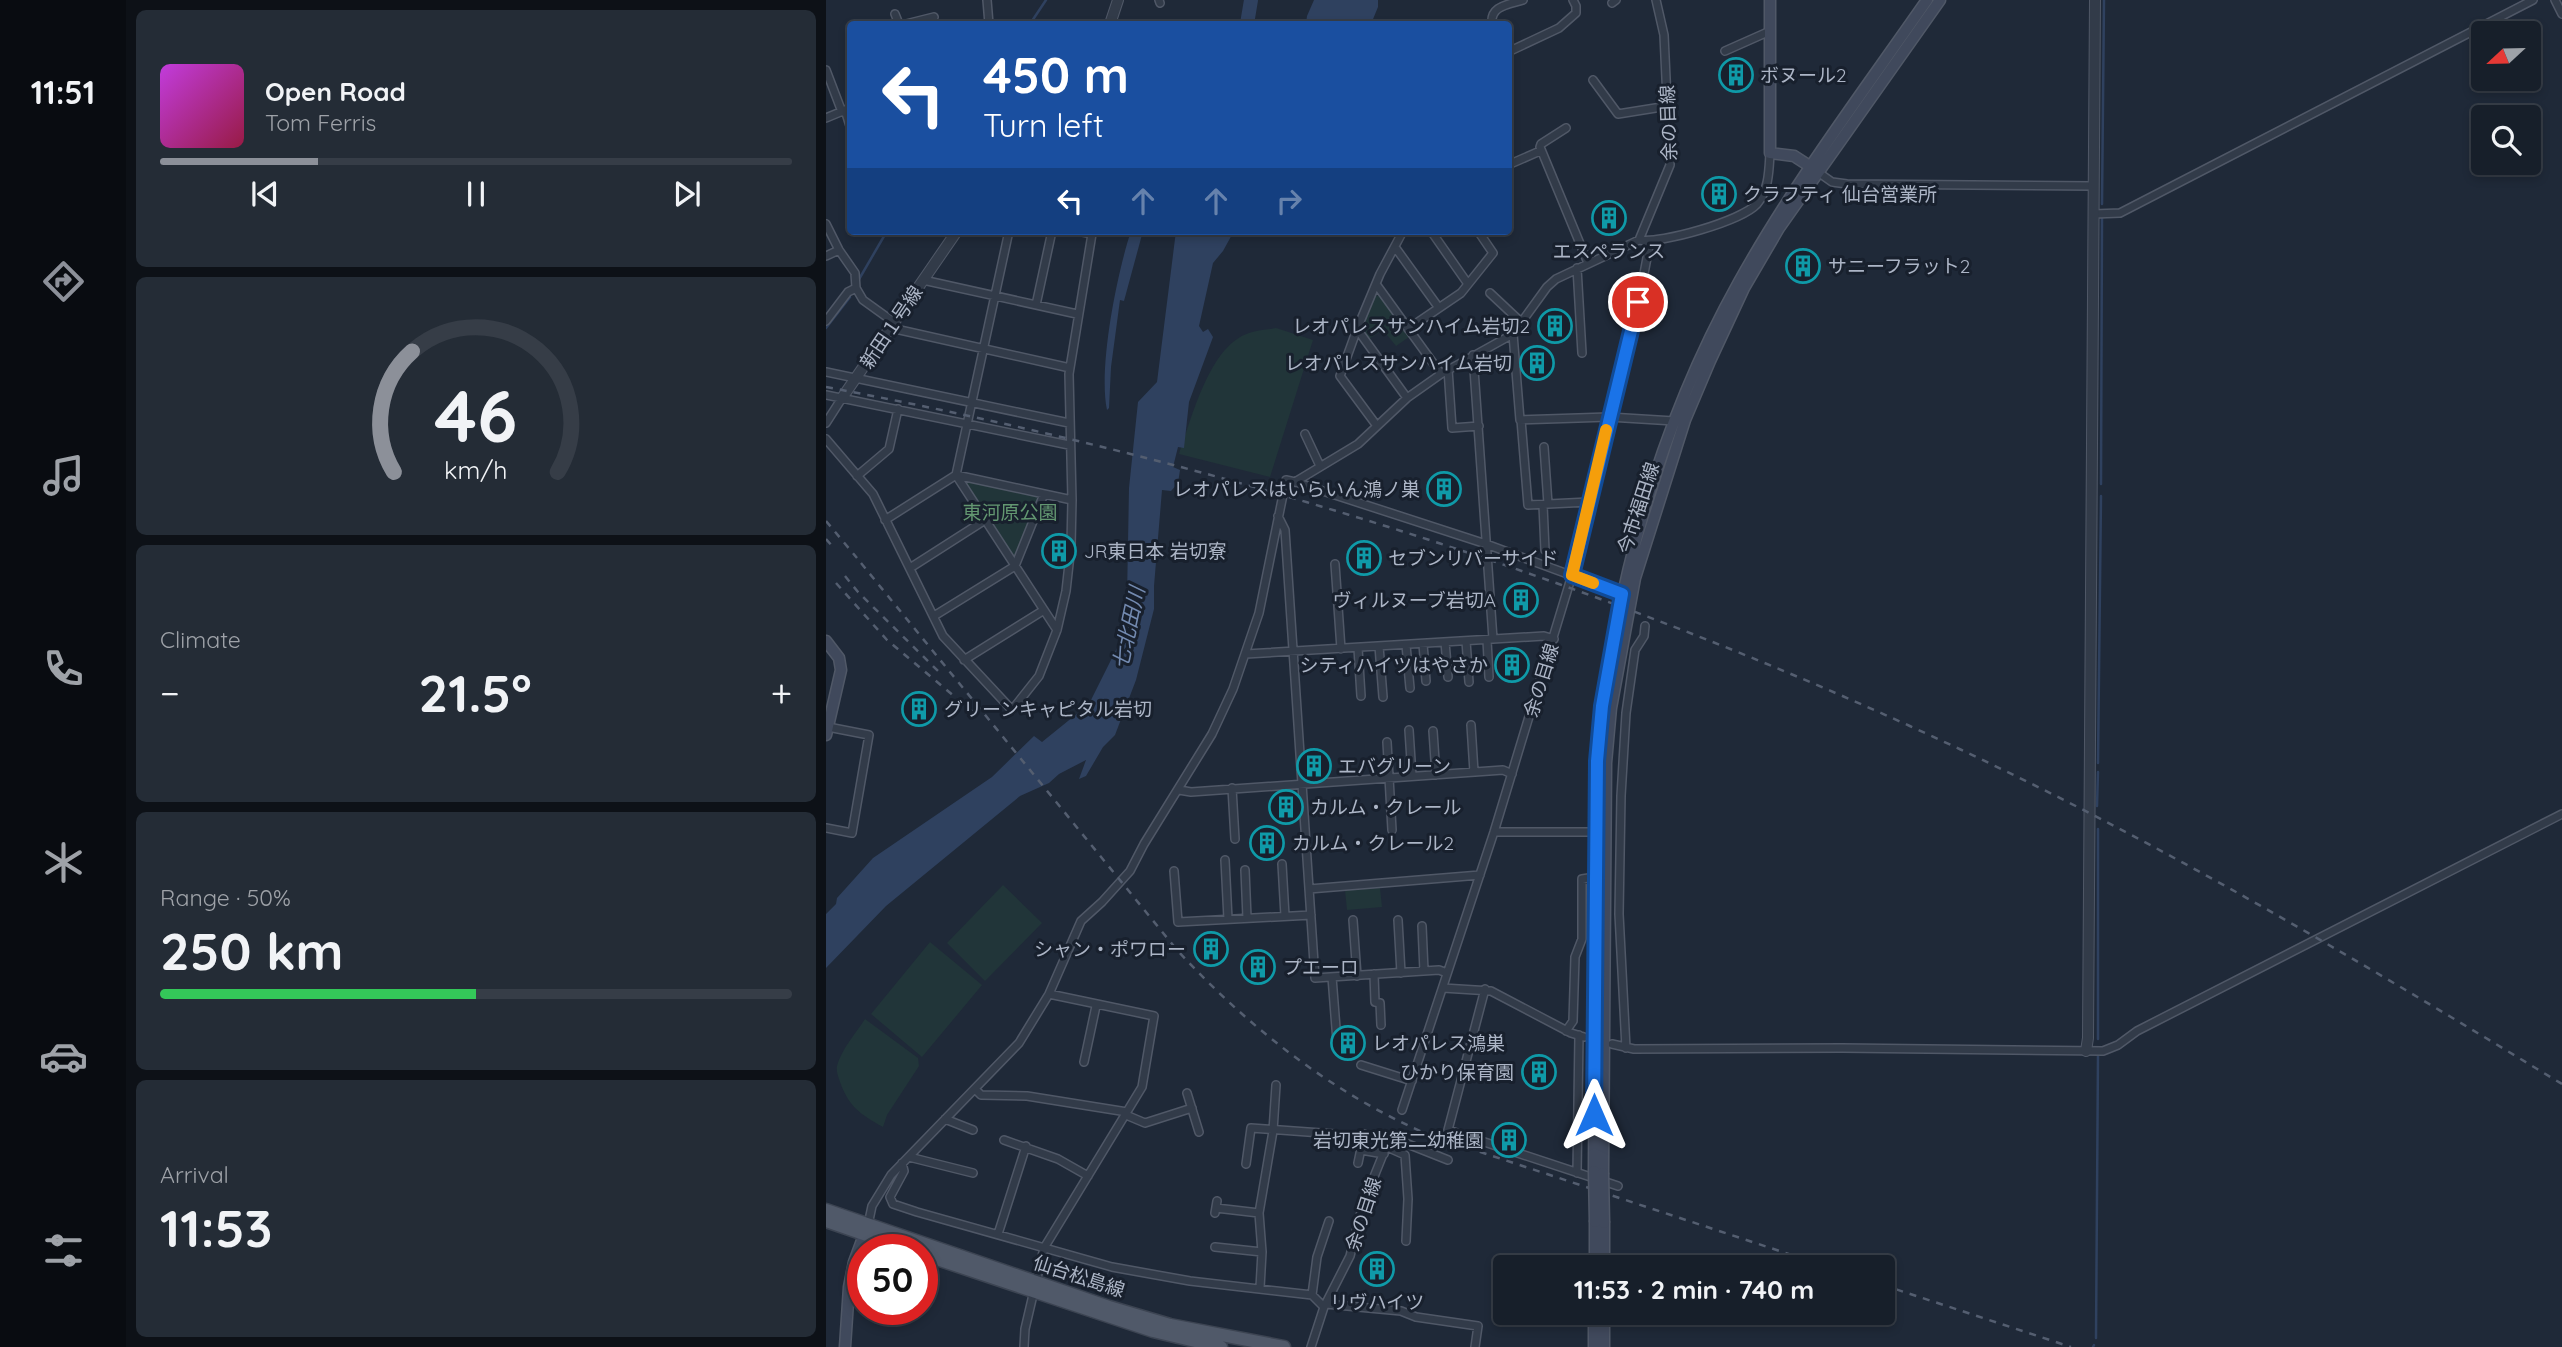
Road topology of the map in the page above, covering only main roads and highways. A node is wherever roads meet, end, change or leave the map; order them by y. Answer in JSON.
{"nodes":[{"id":1,"x":1770,"y":0,"type":"edge"},
{"id":2,"x":1927,"y":0,"type":"edge"},
{"id":3,"x":1940,"y":0,"type":"edge"},
{"id":4,"x":1815,"y":170,"type":"junction"},
{"id":5,"x":826,"y":641,"type":"edge"},
{"id":6,"x":827,"y":731,"type":"edge"},
{"id":7,"x":1599,"y":1172,"type":"junction"},
{"id":8,"x":826,"y":1210,"type":"edge"},
{"id":9,"x":826,"y":1221,"type":"edge"},
{"id":10,"x":1599,"y":1223,"type":"junction"},
{"id":11,"x":861,"y":1228,"type":"junction"},
{"id":12,"x":874,"y":1234,"type":"edge"},
{"id":13,"x":1596,"y":1255,"type":"edge"},
{"id":14,"x":1603,"y":1255,"type":"edge"},
{"id":15,"x":938,"y":1259,"type":"edge"},
{"id":16,"x":1035,"y":1288,"type":"junction"},
{"id":17,"x":1594,"y":1325,"type":"edge"},
{"id":18,"x":1604,"y":1325,"type":"edge"},
{"id":19,"x":845,"y":1347,"type":"edge"},
{"id":20,"x":1221,"y":1347,"type":"edge"},
{"id":21,"x":1284,"y":1347,"type":"edge"},
{"id":22,"x":1594,"y":1347,"type":"edge"},
{"id":23,"x":1604,"y":1347,"type":"edge"}],
"edges":[{"from":1,"to":4,"type":"main road"},
{"from":2,"to":4,"type":"main road","name":"今市福田線"},
{"from":3,"to":4,"type":"main road","name":"今市福田線"},
{"from":4,"to":7,"type":"main road","name":"今市福田線"},
{"from":4,"to":7,"type":"main road","name":"今市福田線"},
{"from":5,"to":6,"type":"main road"},
{"from":7,"to":10,"type":"main road","name":"今市福田線","bridge":true},
{"from":8,"to":11,"type":"main road"},
{"from":9,"to":11,"type":"main road"},
{"from":10,"to":13,"type":"main road","name":"今市福田線"},
{"from":10,"to":14,"type":"main road","name":"今市福田線"},
{"from":11,"to":12,"type":"main road"},
{"from":11,"to":16,"type":"main road","name":"仙台松島線"},
{"from":11,"to":19,"type":"main road"},
{"from":15,"to":16,"type":"main road","name":"仙台松島線"},
{"from":16,"to":20,"type":"main road","name":"仙台松島線"},
{"from":16,"to":21,"type":"main road","name":"仙台松島線"},
{"from":17,"to":22,"type":"main road"},
{"from":18,"to":23,"type":"main road"}]}
